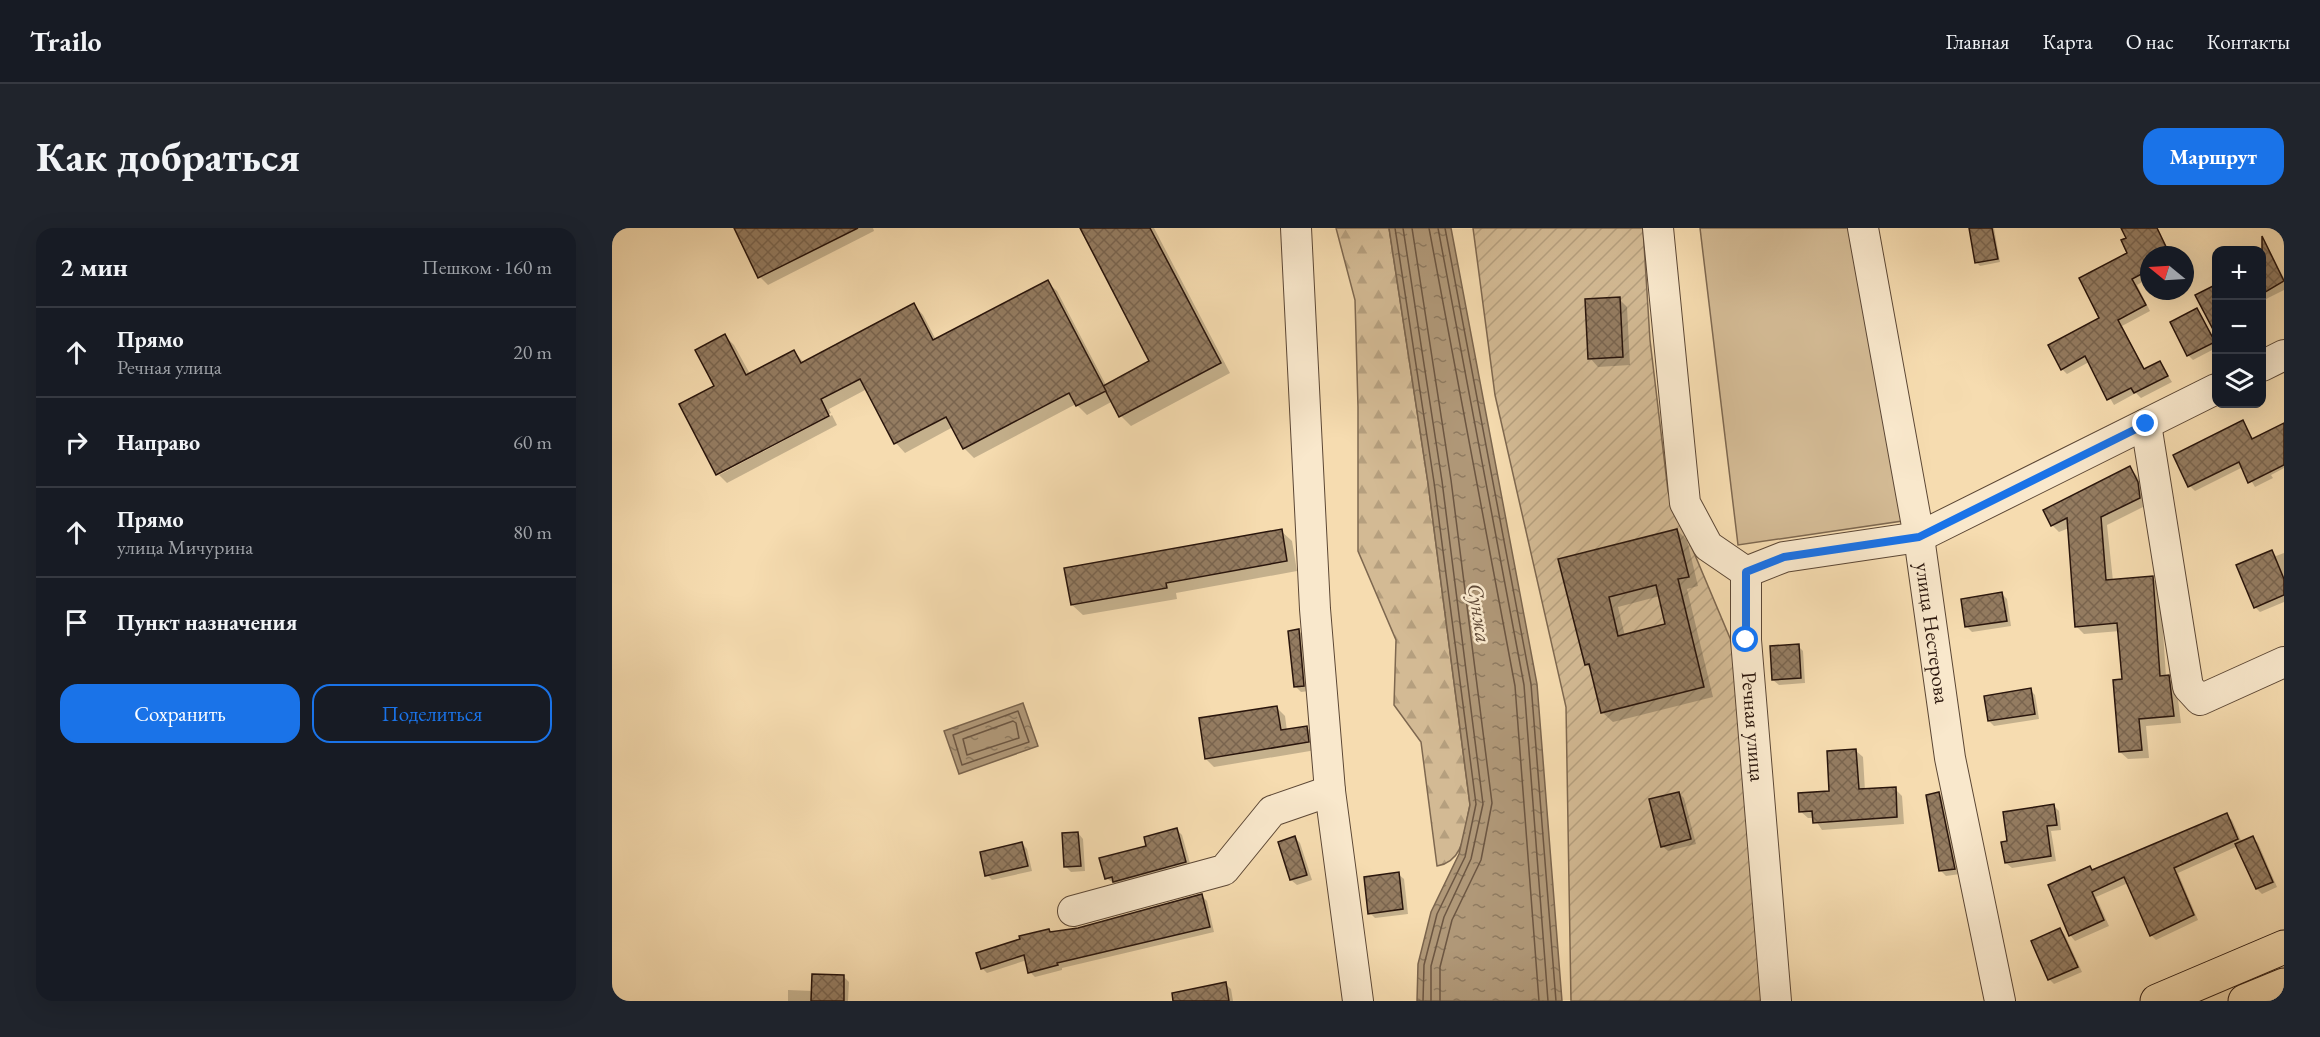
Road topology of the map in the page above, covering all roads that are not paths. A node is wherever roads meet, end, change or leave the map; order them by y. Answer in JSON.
{"nodes":[{"id":1,"x":1296,"y":228,"type":"edge"},
{"id":2,"x":1658,"y":228,"type":"edge"},
{"id":3,"x":1863,"y":228,"type":"edge"},
{"id":4,"x":2284,"y":355,"type":"edge"},
{"id":5,"x":2266,"y":364,"type":"edge"},
{"id":6,"x":2212,"y":391,"type":"edge"},
{"id":7,"x":2146,"y":424,"type":"junction"},
{"id":8,"x":1919,"y":537,"type":"junction"},
{"id":9,"x":1746,"y":572,"type":"junction"},
{"id":10,"x":2284,"y":662,"type":"edge"},
{"id":11,"x":1330,"y":791,"type":"junction"},
{"id":12,"x":1072,"y":911,"type":"dead end"},
{"id":13,"x":2284,"y":947,"type":"edge"},
{"id":14,"x":2284,"y":985,"type":"edge"},
{"id":15,"x":1358,"y":1001,"type":"edge"},
{"id":16,"x":1776,"y":1001,"type":"edge"},
{"id":17,"x":2001,"y":1001,"type":"edge"},
{"id":18,"x":2157,"y":1001,"type":"edge"},
{"id":19,"x":2245,"y":1001,"type":"edge"}],
"edges":[{"from":1,"to":11,"type":"street"},
{"from":2,"to":9,"type":"street"},
{"from":3,"to":8,"type":"street","name":"улица Нестерова"},
{"from":4,"to":5,"type":"street"},
{"from":6,"to":7,"type":"street"},
{"from":7,"to":8,"type":"street"},
{"from":7,"to":10,"type":"street"},
{"from":8,"to":9,"type":"street"},
{"from":8,"to":17,"type":"street","name":"улица Нестерова"},
{"from":9,"to":16,"type":"street","name":"Речная улица"},
{"from":11,"to":12,"type":"street"},
{"from":11,"to":15,"type":"street"},
{"from":13,"to":18,"type":"main road"},
{"from":14,"to":19,"type":"main road"}]}
